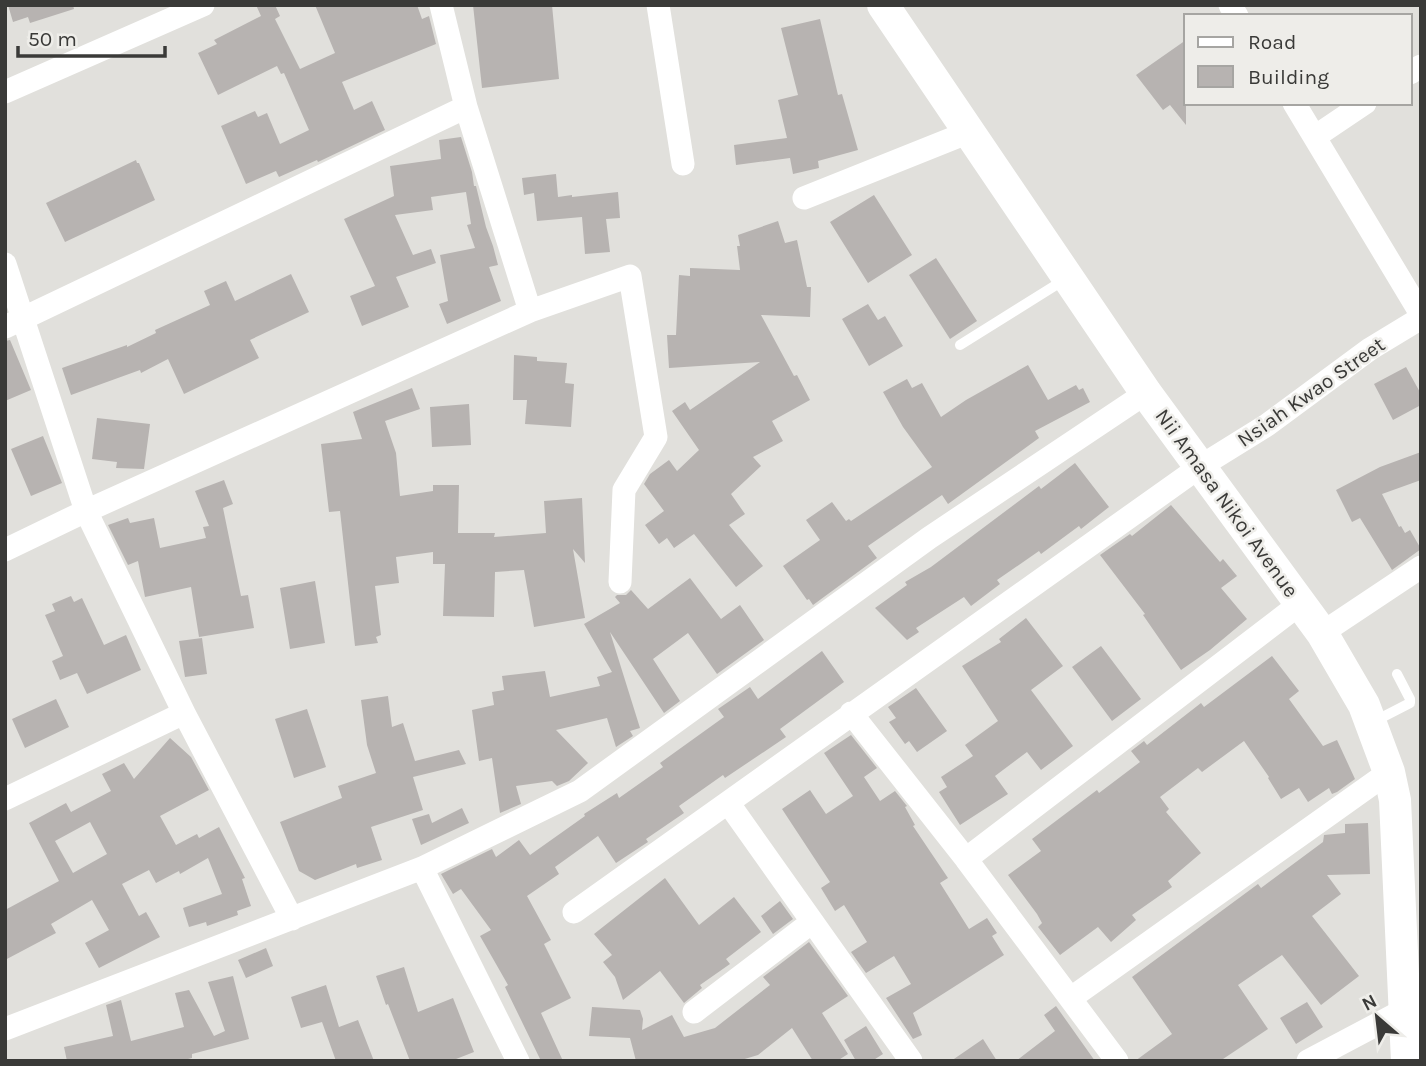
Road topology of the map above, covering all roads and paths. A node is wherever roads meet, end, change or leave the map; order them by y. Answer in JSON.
{"nodes":[{"id":1,"x":202,"y":5,"type":"edge"},
{"id":2,"x":441,"y":5,"type":"edge"},
{"id":3,"x":658,"y":5,"type":"edge"},
{"id":4,"x":883,"y":5,"type":"edge"},
{"id":5,"x":5,"y":92,"type":"edge"},
{"id":6,"x":1295,"y":105,"type":"edge"},
{"id":7,"x":1362,"y":105,"type":"edge"},
{"id":8,"x":466,"y":107,"type":"junction"},
{"id":9,"x":969,"y":132,"type":"junction"},
{"id":10,"x":1316,"y":136,"type":"junction"},
{"id":11,"x":683,"y":164,"type":"dead end"},
{"id":12,"x":804,"y":198,"type":"dead end"},
{"id":13,"x":5,"y":264,"type":"edge"},
{"id":14,"x":1068,"y":277,"type":"junction"},
{"id":15,"x":530,"y":312,"type":"junction"},
{"id":16,"x":1421,"y":316,"type":"edge"},
{"id":17,"x":15,"y":323,"type":"edge"},
{"id":18,"x":960,"y":345,"type":"dead end"},
{"id":19,"x":1146,"y":393,"type":"junction"},
{"id":20,"x":1200,"y":466,"type":"junction"},
{"id":21,"x":86,"y":511,"type":"junction"},
{"id":22,"x":5,"y":550,"type":"edge"},
{"id":23,"x":1421,"y":567,"type":"edge"},
{"id":24,"x":620,"y":582,"type":"dead end"},
{"id":25,"x":1301,"y":603,"type":"junction"},
{"id":26,"x":1322,"y":633,"type":"junction"},
{"id":27,"x":1397,"y":674,"type":"dead end"},
{"id":28,"x":184,"y":713,"type":"junction"},
{"id":29,"x":851,"y":713,"type":"junction"},
{"id":30,"x":1371,"y":723,"type":"junction"},
{"id":31,"x":1389,"y":772,"type":"junction"},
{"id":32,"x":5,"y":799,"type":"edge"},
{"id":33,"x":729,"y":804,"type":"junction"},
{"id":34,"x":966,"y":859,"type":"junction"},
{"id":35,"x":422,"y":868,"type":"junction"},
{"id":36,"x":574,"y":912,"type":"dead end"},
{"id":37,"x":292,"y":919,"type":"junction"},
{"id":38,"x":812,"y":922,"type":"junction"},
{"id":39,"x":1071,"y":998,"type":"junction"},
{"id":40,"x":694,"y":1012,"type":"dead end"},
{"id":41,"x":1411,"y":1018,"type":"edge"},
{"id":42,"x":5,"y":1029,"type":"edge"},
{"id":43,"x":518,"y":1061,"type":"edge"},
{"id":44,"x":911,"y":1061,"type":"edge"},
{"id":45,"x":1117,"y":1061,"type":"edge"},
{"id":46,"x":1308,"y":1061,"type":"edge"},
{"id":47,"x":1407,"y":1061,"type":"edge"}],
"edges":[{"from":1,"to":5,"type":"street"},
{"from":2,"to":8,"type":"street"},
{"from":3,"to":11,"type":"street"},
{"from":4,"to":9,"type":"street","name":"Nii Amasa Nikoi Avenue"},
{"from":6,"to":10,"type":"street"},
{"from":7,"to":10,"type":"street"},
{"from":8,"to":15,"type":"street"},
{"from":8,"to":17,"type":"street"},
{"from":9,"to":12,"type":"street"},
{"from":9,"to":14,"type":"street","name":"Nii Amasa Nikoi Avenue"},
{"from":10,"to":16,"type":"street"},
{"from":13,"to":17,"type":"street"},
{"from":14,"to":18,"type":"lane"},
{"from":14,"to":19,"type":"street","name":"Nii Amasa Nikoi Avenue"},
{"from":15,"to":21,"type":"street"},
{"from":15,"to":24,"type":"street"},
{"from":16,"to":20,"type":"street","name":"Nsiah Kwao Street"},
{"from":17,"to":21,"type":"street"},
{"from":19,"to":20,"type":"street","name":"Nii Amasa Nikoi Avenue"},
{"from":19,"to":35,"type":"street"},
{"from":20,"to":25,"type":"street","name":"Nii Amasa Nikoi Avenue"},
{"from":20,"to":29,"type":"street","name":"Nsiah Kwao Street"},
{"from":21,"to":22,"type":"street"},
{"from":21,"to":28,"type":"street"},
{"from":23,"to":26,"type":"street"},
{"from":25,"to":26,"type":"street","name":"Nii Amasa Nikoi Avenue"},
{"from":25,"to":34,"type":"street"},
{"from":26,"to":30,"type":"street","name":"Nii Amasa Nikoi Avenue"},
{"from":27,"to":30,"type":"lane"},
{"from":28,"to":32,"type":"street"},
{"from":28,"to":37,"type":"street"},
{"from":29,"to":33,"type":"street","name":"Nsiah Kwao Street"},
{"from":29,"to":34,"type":"street"},
{"from":30,"to":31,"type":"street","name":"Nii Amasa Nikoi Avenue"},
{"from":31,"to":39,"type":"street"},
{"from":31,"to":41,"type":"street","name":"Nii Amasa Nikoi Avenue"},
{"from":33,"to":36,"type":"street","name":"Nsiah Kwao Street"},
{"from":33,"to":38,"type":"street"},
{"from":34,"to":39,"type":"street"},
{"from":35,"to":37,"type":"street"},
{"from":35,"to":43,"type":"street"},
{"from":37,"to":42,"type":"street"},
{"from":38,"to":40,"type":"street"},
{"from":38,"to":44,"type":"street"},
{"from":39,"to":45,"type":"street"},
{"from":41,"to":46,"type":"street"},
{"from":41,"to":47,"type":"street","name":"Nii Amasa Nikoi Avenue"}]}
